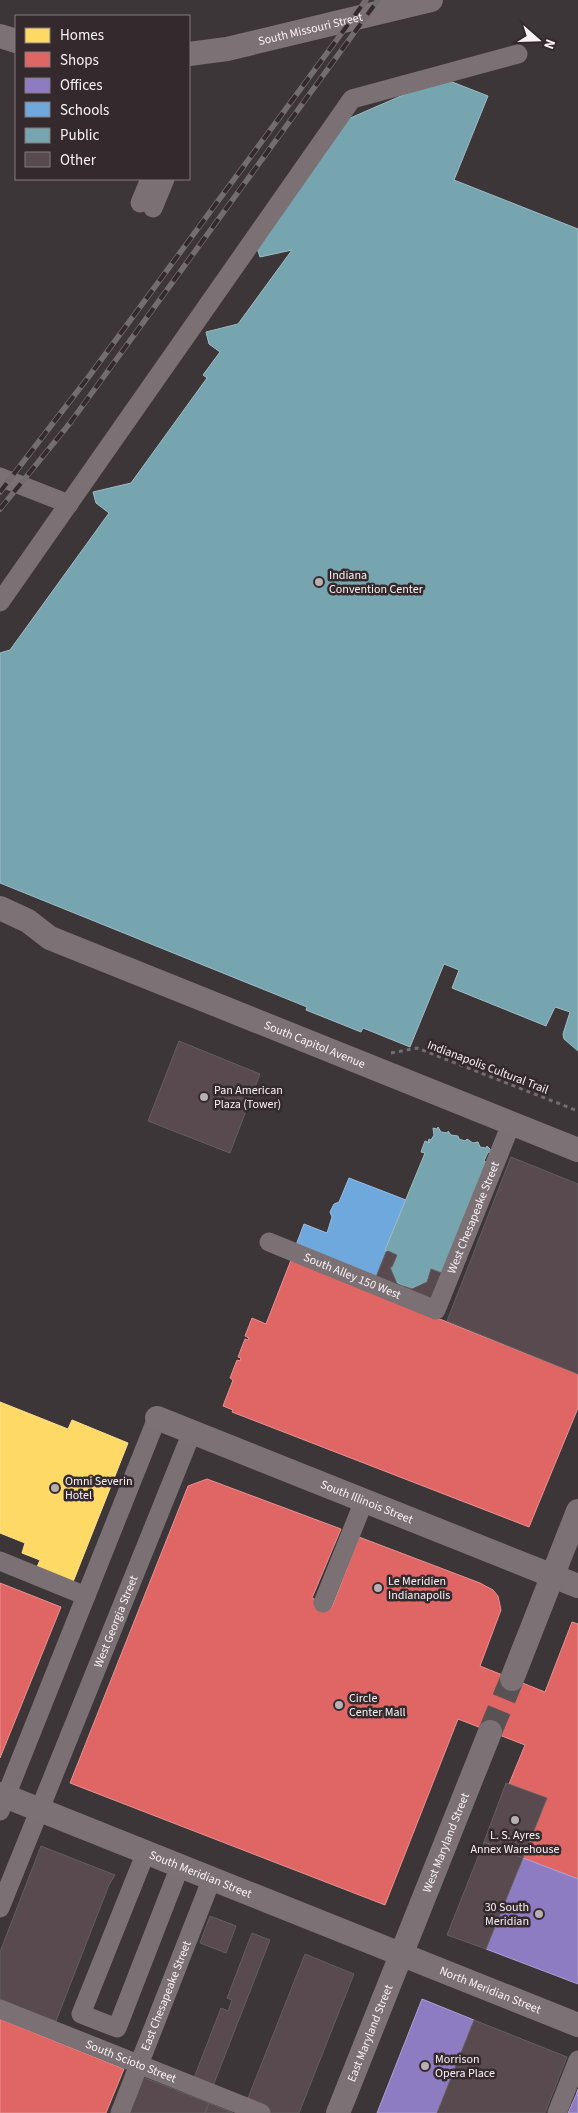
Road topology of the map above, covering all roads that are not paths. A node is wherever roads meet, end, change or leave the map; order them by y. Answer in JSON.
{"nodes":[{"id":1,"x":431,"y":0,"type":"edge"},
{"id":2,"x":0,"y":36,"type":"edge"},
{"id":3,"x":15,"y":41,"type":"edge"},
{"id":4,"x":190,"y":54,"type":"edge"},
{"id":5,"x":518,"y":54,"type":"dead end"},
{"id":6,"x":150,"y":180,"type":"edge"},
{"id":7,"x":164,"y":180,"type":"edge"},
{"id":8,"x":0,"y":476,"type":"edge"},
{"id":9,"x":68,"y":504,"type":"junction"},
{"id":10,"x":0,"y":602,"type":"edge"},
{"id":11,"x":0,"y":908,"type":"edge"},
{"id":12,"x":0,"y":926,"type":"edge"},
{"id":13,"x":50,"y":938,"type":"junction"},
{"id":14,"x":512,"y":1124,"type":"junction"},
{"id":15,"x":578,"y":1150,"type":"edge"},
{"id":16,"x":269,"y":1242,"type":"dead end"},
{"id":17,"x":436,"y":1310,"type":"joint"},
{"id":18,"x":157,"y":1418,"type":"joint"},
{"id":19,"x":192,"y":1432,"type":"junction"},
{"id":20,"x":364,"y":1501,"type":"junction"},
{"id":21,"x":578,"y":1511,"type":"edge"},
{"id":22,"x":0,"y":1561,"type":"edge"},
{"id":23,"x":553,"y":1576,"type":"junction"},
{"id":24,"x":578,"y":1586,"type":"edge"},
{"id":25,"x":86,"y":1596,"type":"junction"},
{"id":26,"x":323,"y":1603,"type":"dead end"},
{"id":27,"x":512,"y":1678,"type":"tunnel mouth"},
{"id":28,"x":490,"y":1732,"type":"tunnel mouth"},
{"id":29,"x":2,"y":1801,"type":"edge"},
{"id":30,"x":39,"y":1810,"type":"junction"},
{"id":31,"x":146,"y":1852,"type":"junction"},
{"id":32,"x":180,"y":1866,"type":"junction"},
{"id":33,"x":212,"y":1878,"type":"junction"},
{"id":34,"x":0,"y":1908,"type":"edge"},
{"id":35,"x":402,"y":1954,"type":"junction"},
{"id":36,"x":0,"y":2009,"type":"edge"},
{"id":37,"x":578,"y":2025,"type":"edge"},
{"id":38,"x":578,"y":2060,"type":"edge"},
{"id":39,"x":139,"y":2064,"type":"junction"},
{"id":40,"x":120,"y":2113,"type":"edge"},
{"id":41,"x":261,"y":2113,"type":"edge"},
{"id":42,"x":338,"y":2113,"type":"edge"},
{"id":43,"x":557,"y":2113,"type":"edge"}],
"edges":[{"from":1,"to":4,"type":"main road","name":"South Missouri Street"},
{"from":2,"to":3,"type":"main road"},
{"from":5,"to":9,"type":"street"},
{"from":6,"to":7,"type":"street"},
{"from":8,"to":9,"type":"street"},
{"from":9,"to":10,"type":"street"},
{"from":11,"to":13,"type":"main road","name":"South Capitol Avenue"},
{"from":12,"to":13,"type":"main road","name":"South Capitol Avenue"},
{"from":13,"to":14,"type":"main road","name":"South Capitol Avenue"},
{"from":14,"to":15,"type":"main road","name":"South Capitol Avenue"},
{"from":14,"to":17,"type":"street","name":"West Chesapeake Street"},
{"from":16,"to":17,"type":"street","name":"South Alley 150 West"},
{"from":18,"to":19,"type":"main road","name":"South Illinois Street"},
{"from":18,"to":25,"type":"street"},
{"from":19,"to":20,"type":"main road","name":"South Illinois Street"},
{"from":19,"to":30,"type":"street","name":"West Georgia Street"},
{"from":20,"to":23,"type":"main road","name":"South Illinois Street"},
{"from":20,"to":26,"type":"street"},
{"from":21,"to":23,"type":"main road"},
{"from":22,"to":25,"type":"street"},
{"from":23,"to":24,"type":"main road","name":"South Illinois Street"},
{"from":23,"to":27,"type":"main road"},
{"from":25,"to":29,"type":"street"},
{"from":28,"to":35,"type":"main road","name":"West Maryland Street"},
{"from":29,"to":30,"type":"main road","name":"South Meridian Street"},
{"from":30,"to":31,"type":"main road","name":"South Meridian Street"},
{"from":30,"to":34,"type":"street","name":"West Georgia Street"},
{"from":31,"to":32,"type":"main road","name":"South Meridian Street"},
{"from":31,"to":32,"type":"street"},
{"from":32,"to":33,"type":"main road","name":"South Meridian Street"},
{"from":33,"to":35,"type":"main road","name":"South Meridian Street"},
{"from":33,"to":39,"type":"street","name":"East Chesapeake Street"},
{"from":35,"to":37,"type":"main road","name":"North Meridian Street"},
{"from":35,"to":42,"type":"main road","name":"East Maryland Street"},
{"from":36,"to":39,"type":"street","name":"South Scioto Street"},
{"from":38,"to":43,"type":"street"},
{"from":39,"to":40,"type":"street","name":"East Chesapeake Street"},
{"from":39,"to":41,"type":"street","name":"South Scioto Street"}]}
